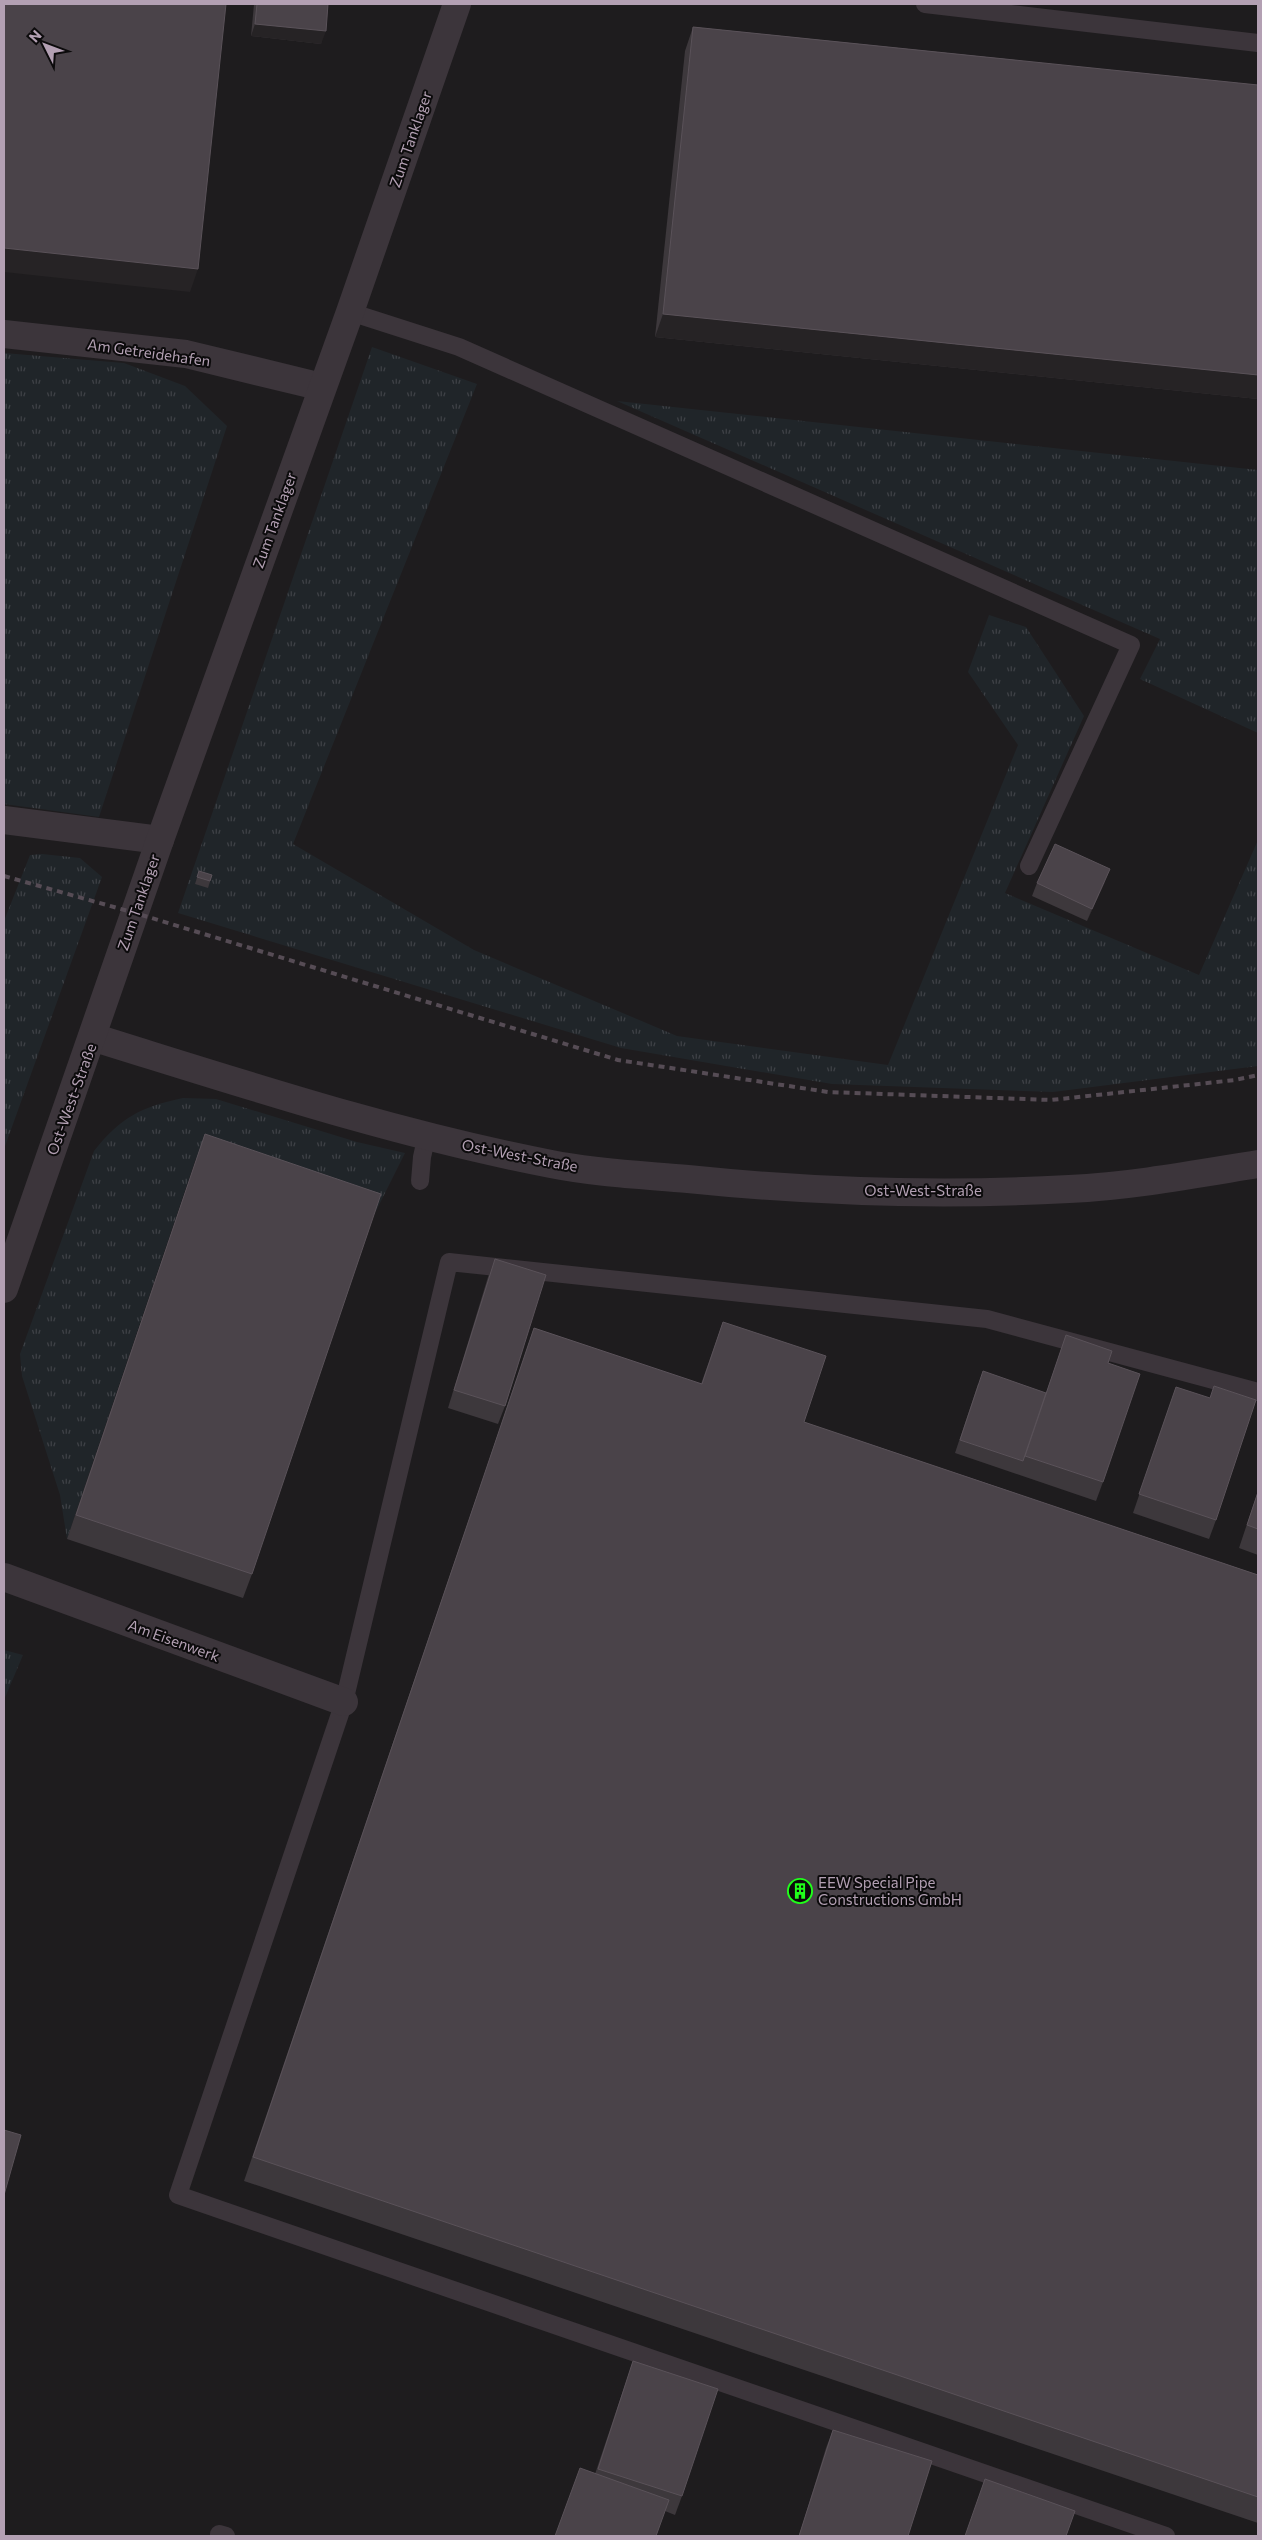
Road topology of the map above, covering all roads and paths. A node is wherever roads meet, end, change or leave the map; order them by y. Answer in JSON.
{"nodes":[{"id":1,"x":457,"y":4,"type":"edge"},
{"id":2,"x":925,"y":4,"type":"edge"},
{"id":3,"x":1258,"y":43,"type":"edge"},
{"id":4,"x":350,"y":312,"type":"junction"},
{"id":5,"x":4,"y":334,"type":"edge"},
{"id":6,"x":322,"y":387,"type":"junction"},
{"id":7,"x":4,"y":820,"type":"edge"},
{"id":8,"x":160,"y":840,"type":"junction"},
{"id":9,"x":1029,"y":866,"type":"dead end"},
{"id":10,"x":92,"y":1037,"type":"junction"},
{"id":11,"x":427,"y":1135,"type":"junction"},
{"id":12,"x":1258,"y":1164,"type":"edge"},
{"id":13,"x":420,"y":1181,"type":"dead end"},
{"id":14,"x":4,"y":1289,"type":"edge"},
{"id":15,"x":1258,"y":1392,"type":"edge"},
{"id":16,"x":4,"y":1577,"type":"edge"},
{"id":17,"x":344,"y":1702,"type":"junction"},
{"id":18,"x":219,"y":2536,"type":"edge"},
{"id":19,"x":226,"y":2536,"type":"edge"},
{"id":20,"x":1166,"y":2536,"type":"edge"}],
"edges":[{"from":1,"to":4,"type":"street","name":"Zum Tanklager"},
{"from":2,"to":3,"type":"lane"},
{"from":4,"to":6,"type":"street","name":"Zum Tanklager"},
{"from":4,"to":9,"type":"lane"},
{"from":5,"to":6,"type":"street","name":"Am Getreidehafen"},
{"from":6,"to":8,"type":"street","name":"Zum Tanklager"},
{"from":7,"to":8,"type":"street"},
{"from":8,"to":10,"type":"street","name":"Zum Tanklager"},
{"from":10,"to":11,"type":"street","name":"Ost-West-Straße"},
{"from":10,"to":14,"type":"street","name":"Ost-West-Straße"},
{"from":11,"to":12,"type":"street","name":"Ost-West-Straße"},
{"from":11,"to":13,"type":"lane"},
{"from":15,"to":17,"type":"lane"},
{"from":16,"to":17,"type":"street","name":"Am Eisenwerk"},
{"from":17,"to":20,"type":"lane"},
{"from":18,"to":19,"type":"lane"}]}
